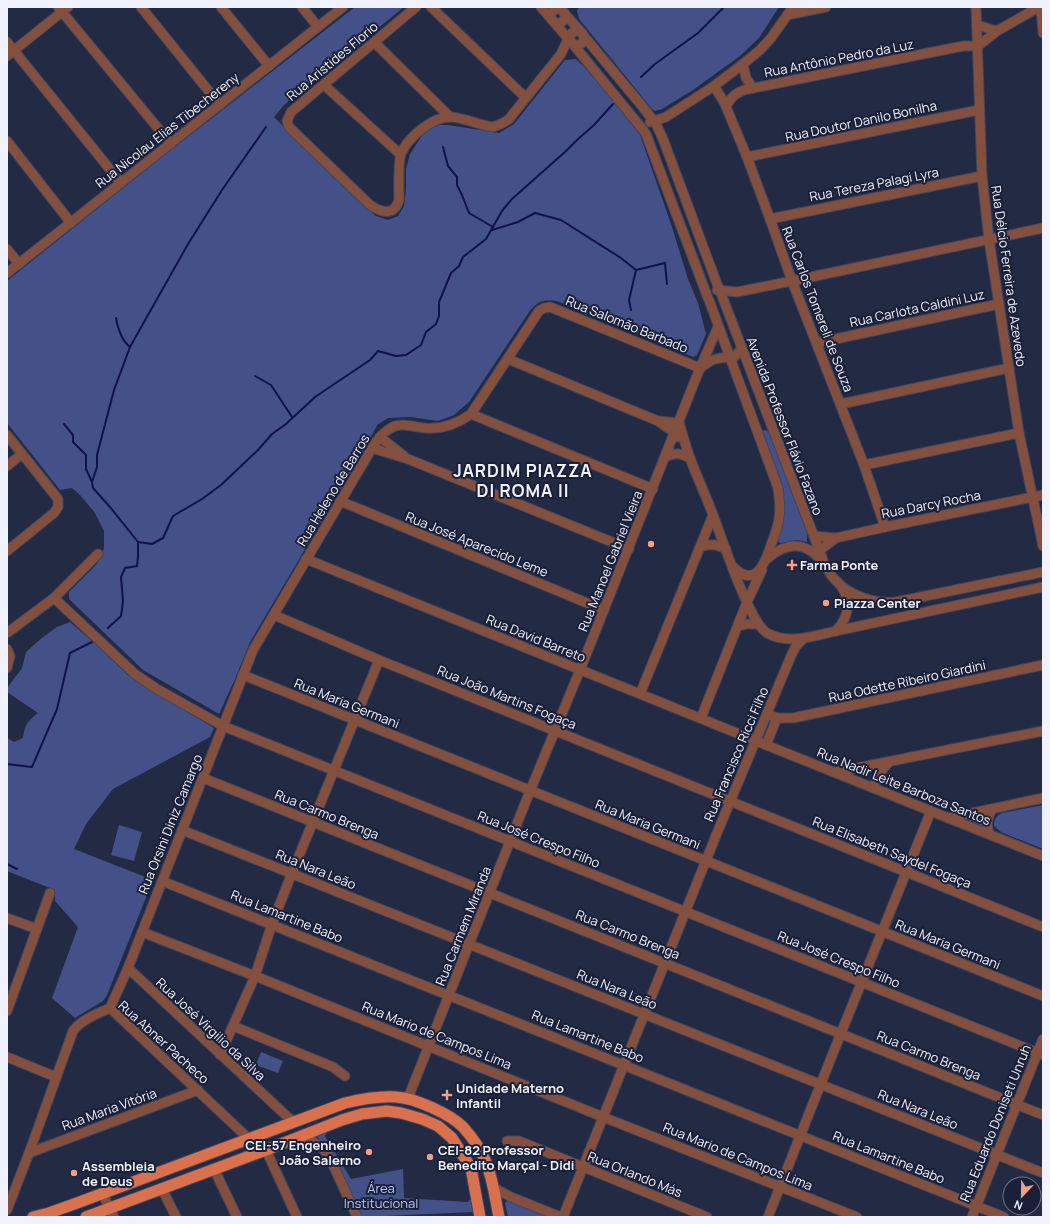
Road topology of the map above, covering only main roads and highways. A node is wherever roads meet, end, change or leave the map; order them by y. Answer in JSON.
{"nodes":[{"id":1,"x":408,"y":1098,"type":"junction"},
{"id":2,"x":386,"y":1111,"type":"junction"},
{"id":3,"x":286,"y":1121,"type":"junction"},
{"id":4,"x":300,"y":1136,"type":"junction"},
{"id":5,"x":111,"y":1213,"type":"edge"},
{"id":6,"x":498,"y":1213,"type":"edge"},
{"id":7,"x":33,"y":1217,"type":"edge"},
{"id":8,"x":86,"y":1217,"type":"edge"},
{"id":9,"x":480,"y":1217,"type":"edge"}],
"edges":[{"from":1,"to":2,"type":"main road"},
{"from":1,"to":3,"type":"main road"},
{"from":1,"to":6,"type":"main road"},
{"from":2,"to":4,"type":"main road"},
{"from":2,"to":9,"type":"main road"},
{"from":3,"to":4,"type":"main road"},
{"from":3,"to":7,"type":"main road"},
{"from":4,"to":5,"type":"main road"},
{"from":5,"to":8,"type":"main road"}]}
